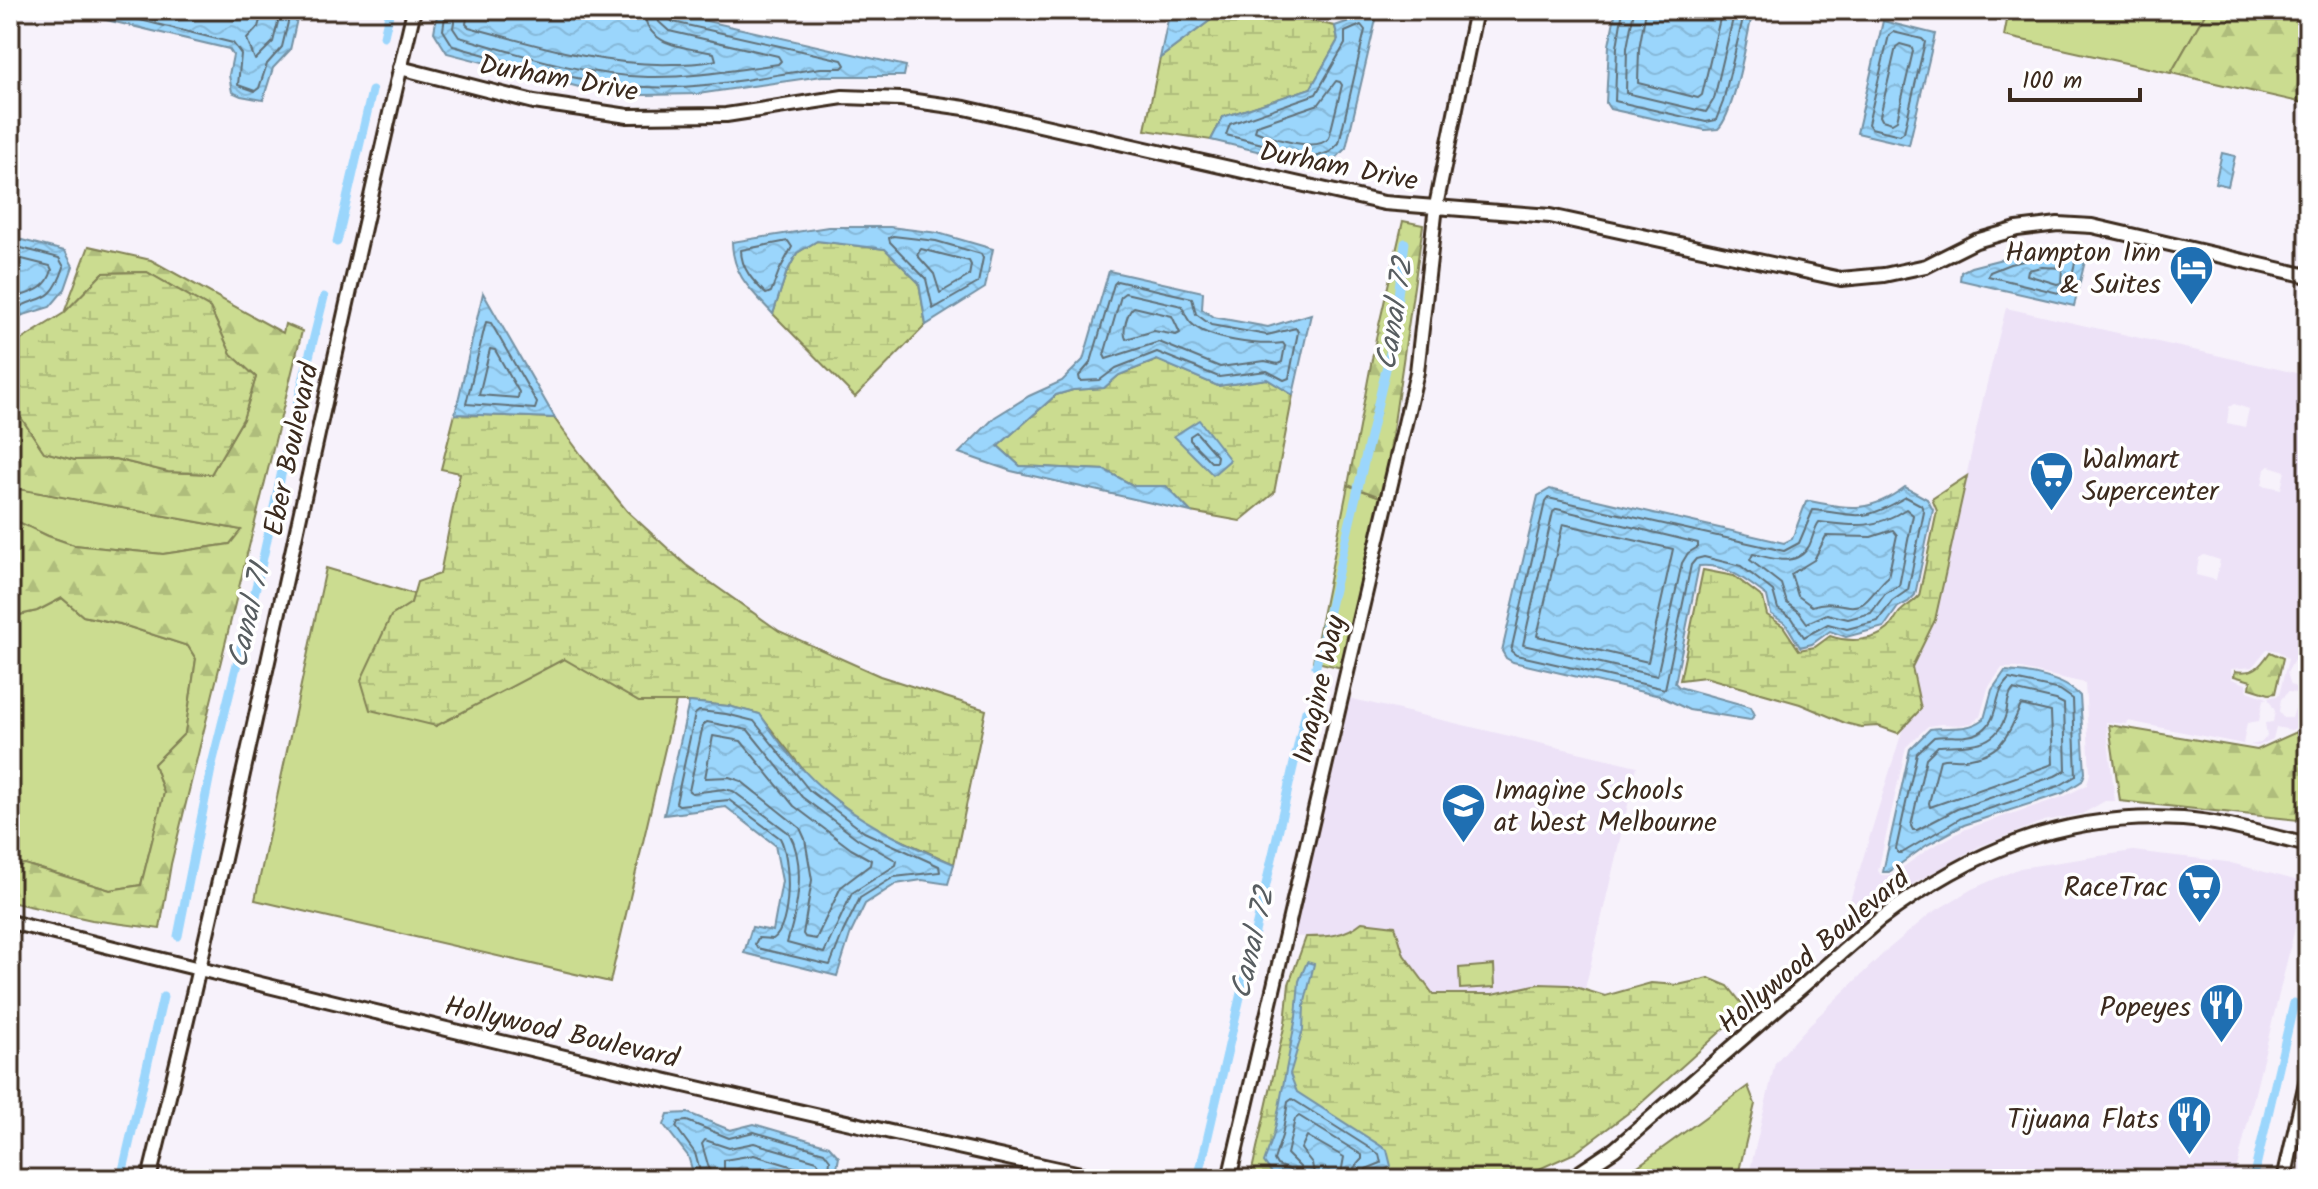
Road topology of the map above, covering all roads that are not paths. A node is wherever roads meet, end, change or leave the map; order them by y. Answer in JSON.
{"nodes":[{"id":1,"x":414,"y":10,"type":"edge"},
{"id":2,"x":1476,"y":10,"type":"edge"},
{"id":3,"x":400,"y":68,"type":"junction"},
{"id":4,"x":1436,"y":206,"type":"junction"},
{"id":5,"x":2308,"y":276,"type":"edge"},
{"id":6,"x":2308,"y":845,"type":"edge"},
{"id":7,"x":10,"y":922,"type":"edge"},
{"id":8,"x":200,"y":970,"type":"junction"},
{"id":9,"x":2308,"y":1074,"type":"edge"},
{"id":10,"x":149,"y":1179,"type":"edge"},
{"id":11,"x":1104,"y":1179,"type":"edge"},
{"id":12,"x":1229,"y":1179,"type":"edge"},
{"id":13,"x":1570,"y":1179,"type":"edge"},
{"id":14,"x":2284,"y":1179,"type":"edge"}],
"edges":[{"from":1,"to":3,"type":"street","name":"Eber Boulevard"},
{"from":2,"to":4,"type":"street","name":"Imagine Way"},
{"from":3,"to":4,"type":"street","name":"Durham Drive"},
{"from":3,"to":8,"type":"street","name":"Eber Boulevard"},
{"from":4,"to":5,"type":"street","name":"Durham Drive"},
{"from":4,"to":12,"type":"street","name":"Imagine Way"},
{"from":6,"to":13,"type":"street","name":"Hollywood Boulevard"},
{"from":7,"to":8,"type":"street","name":"Hollywood Boulevard"},
{"from":8,"to":10,"type":"street","name":"Eber Boulevard"},
{"from":8,"to":11,"type":"street","name":"Hollywood Boulevard"},
{"from":9,"to":14,"type":"street"}]}
